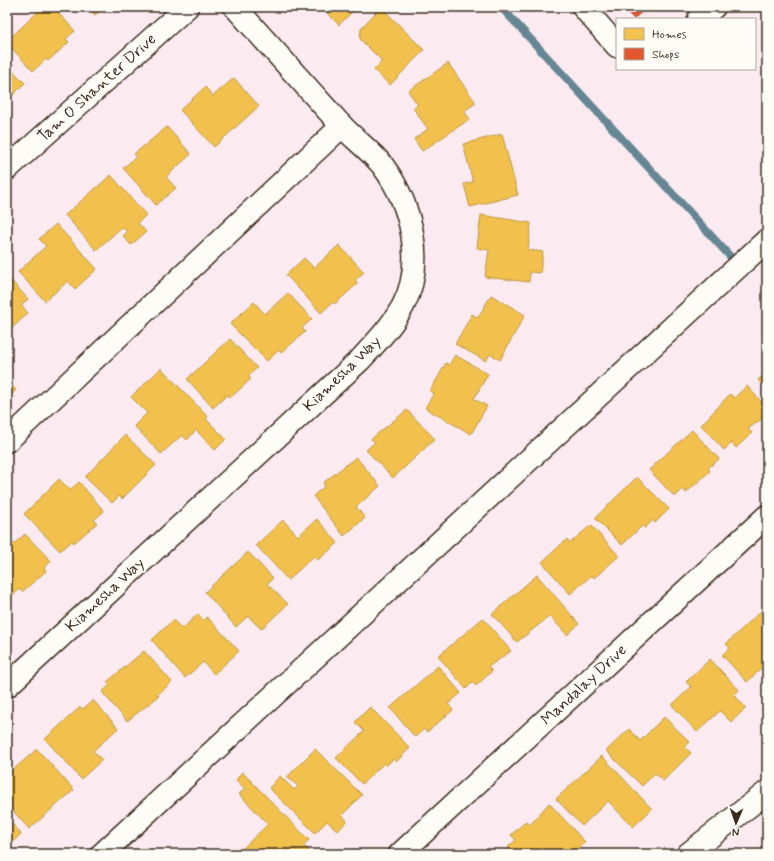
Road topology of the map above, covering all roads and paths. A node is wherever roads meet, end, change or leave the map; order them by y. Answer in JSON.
{"nodes":[{"id":1,"x":187,"y":7,"type":"edge"},
{"id":2,"x":235,"y":7,"type":"edge"},
{"id":3,"x":583,"y":7,"type":"edge"},
{"id":4,"x":714,"y":7,"type":"edge"},
{"id":5,"x":700,"y":18,"type":"edge"},
{"id":6,"x":616,"y":45,"type":"edge"},
{"id":7,"x":342,"y":126,"type":"junction"},
{"id":8,"x":7,"y":169,"type":"edge"},
{"id":9,"x":767,"y":240,"type":"edge"},
{"id":10,"x":7,"y":441,"type":"edge"},
{"id":11,"x":767,"y":516,"type":"edge"},
{"id":12,"x":7,"y":686,"type":"edge"},
{"id":13,"x":767,"y":792,"type":"edge"},
{"id":14,"x":102,"y":854,"type":"edge"},
{"id":15,"x":400,"y":854,"type":"edge"},
{"id":16,"x":688,"y":854,"type":"edge"}],
"edges":[{"from":1,"to":8,"type":"street","name":"Tam O Shanter Drive"},
{"from":2,"to":7,"type":"street","name":"Kiamesha Way"},
{"from":3,"to":6,"type":"street"},
{"from":4,"to":5,"type":"street"},
{"from":7,"to":10,"type":"street"},
{"from":7,"to":12,"type":"street","name":"Kiamesha Way"},
{"from":9,"to":14,"type":"street"},
{"from":11,"to":15,"type":"street","name":"Mandalay Drive"},
{"from":13,"to":16,"type":"street"}]}
